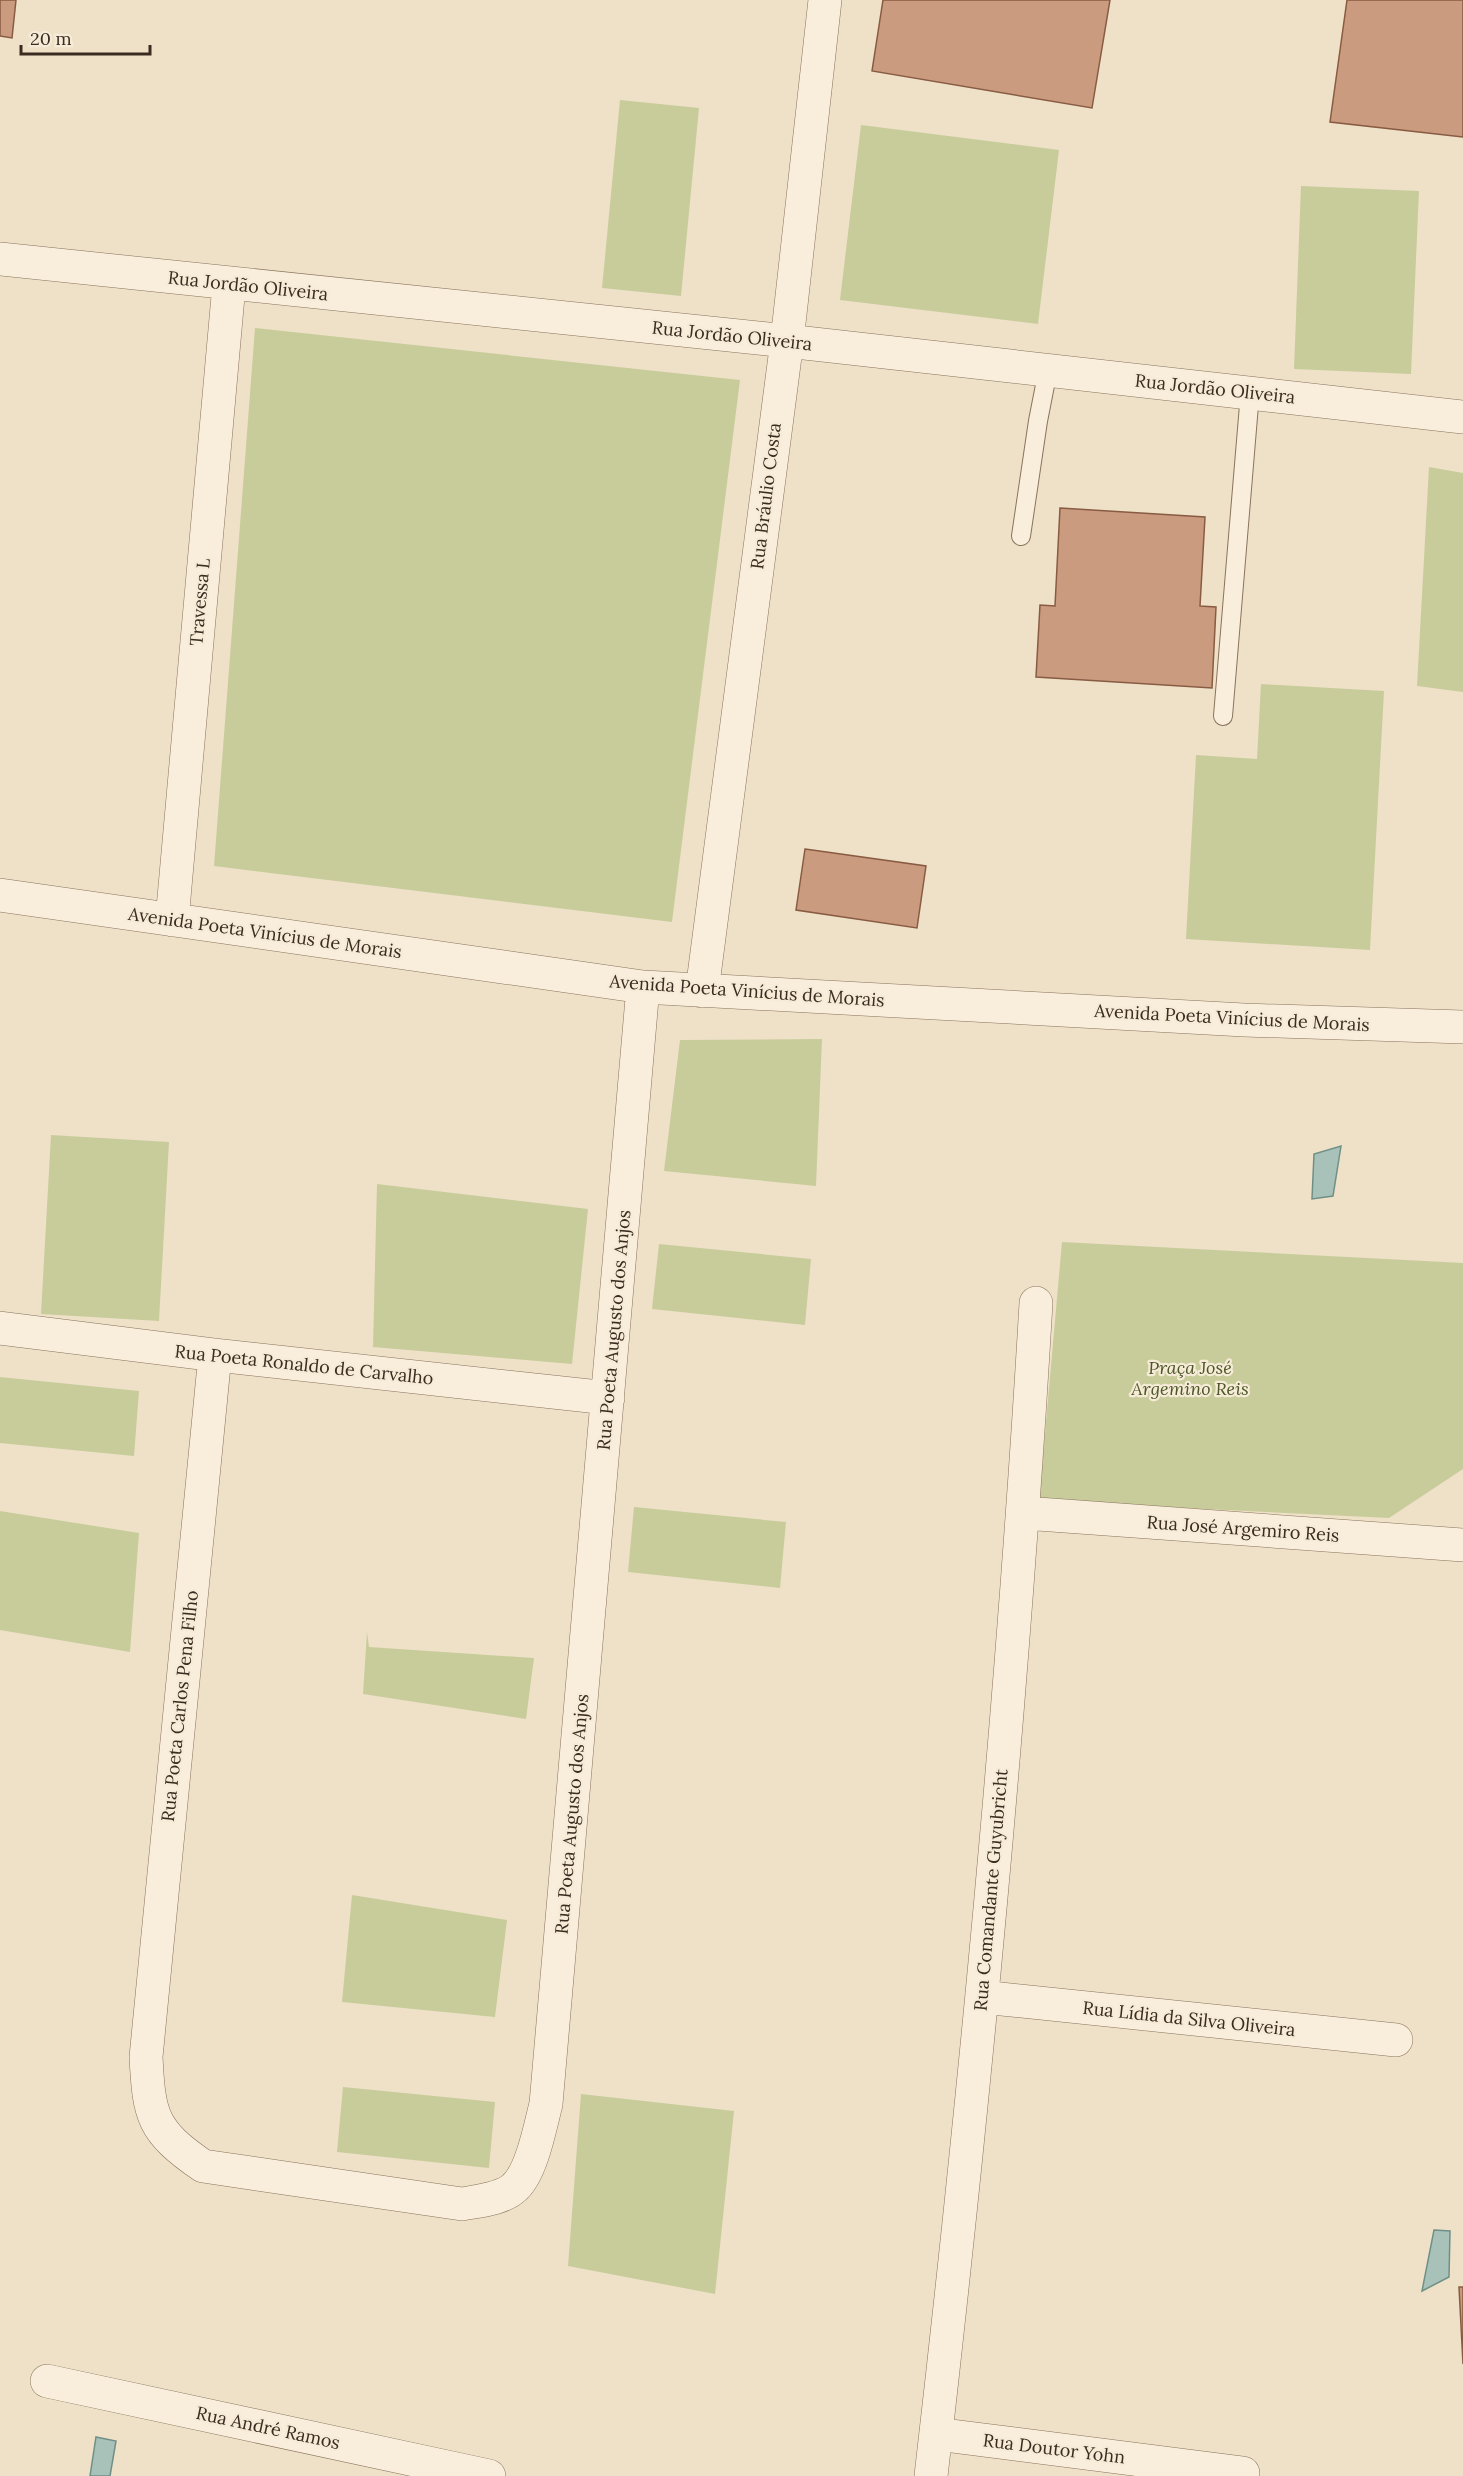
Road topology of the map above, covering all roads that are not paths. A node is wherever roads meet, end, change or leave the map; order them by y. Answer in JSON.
{"nodes":[{"id":1,"x":825,"y":0,"type":"edge"},
{"id":2,"x":0,"y":260,"type":"edge"},
{"id":3,"x":229,"y":285,"type":"junction"},
{"id":4,"x":787,"y":341,"type":"junction"},
{"id":5,"x":1048,"y":370,"type":"junction"},
{"id":6,"x":1250,"y":393,"type":"junction"},
{"id":7,"x":1463,"y":417,"type":"edge"},
{"id":8,"x":1021,"y":536,"type":"dead end"},
{"id":9,"x":1223,"y":716,"type":"dead end"},
{"id":10,"x":0,"y":895,"type":"edge"},
{"id":11,"x":172,"y":920,"type":"junction"},
{"id":12,"x":643,"y":987,"type":"junction"},
{"id":13,"x":702,"y":991,"type":"junction"},
{"id":14,"x":1463,"y":1027,"type":"edge"},
{"id":15,"x":1036,"y":1303,"type":"dead end"},
{"id":16,"x":0,"y":1328,"type":"edge"},
{"id":17,"x":215,"y":1355,"type":"junction"},
{"id":18,"x":608,"y":1398,"type":"junction"},
{"id":19,"x":1024,"y":1513,"type":"junction"},
{"id":20,"x":1463,"y":1545,"type":"edge"},
{"id":21,"x":982,"y":1997,"type":"junction"},
{"id":22,"x":1396,"y":2040,"type":"dead end"},
{"id":23,"x":146,"y":2056,"type":"joint"},
{"id":24,"x":47,"y":2381,"type":"dead end"},
{"id":25,"x":936,"y":2434,"type":"junction"},
{"id":26,"x":1243,"y":2473,"type":"dead end"},
{"id":27,"x":489,"y":2476,"type":"edge"},
{"id":28,"x":931,"y":2476,"type":"edge"}],
"edges":[{"from":1,"to":4,"type":"street","name":"Rua Bráulio Costa"},
{"from":2,"to":3,"type":"street","name":"Rua Jordão Oliveira"},
{"from":3,"to":4,"type":"street","name":"Rua Jordão Oliveira"},
{"from":3,"to":11,"type":"street","name":"Travessa L"},
{"from":4,"to":5,"type":"street","name":"Rua Jordão Oliveira"},
{"from":4,"to":13,"type":"street","name":"Rua Bráulio Costa"},
{"from":5,"to":6,"type":"street","name":"Rua Jordão Oliveira"},
{"from":5,"to":8,"type":"lane"},
{"from":6,"to":7,"type":"street","name":"Rua Jordão Oliveira"},
{"from":6,"to":9,"type":"lane"},
{"from":10,"to":11,"type":"street","name":"Avenida Poeta Vinícius de Morais"},
{"from":11,"to":12,"type":"street","name":"Avenida Poeta Vinícius de Morais"},
{"from":12,"to":13,"type":"street","name":"Avenida Poeta Vinícius de Morais"},
{"from":12,"to":18,"type":"street","name":"Rua Poeta Augusto dos Anjos"},
{"from":13,"to":14,"type":"street","name":"Avenida Poeta Vinícius de Morais"},
{"from":15,"to":19,"type":"street","name":"Rua Comandante Guyubricht"},
{"from":16,"to":17,"type":"street","name":"Rua Poeta Ronaldo de Carvalho"},
{"from":17,"to":18,"type":"street","name":"Rua Poeta Ronaldo de Carvalho"},
{"from":17,"to":23,"type":"street","name":"Rua Poeta Carlos Pena Filho"},
{"from":18,"to":23,"type":"street","name":"Rua Poeta Augusto dos Anjos"},
{"from":19,"to":20,"type":"street","name":"Rua José Argemiro Reis"},
{"from":19,"to":21,"type":"street","name":"Rua Comandante Guyubricht"},
{"from":21,"to":22,"type":"street","name":"Rua Lídia da Silva Oliveira"},
{"from":21,"to":25,"type":"street","name":"Rua Comandante Guyubricht"},
{"from":24,"to":27,"type":"street","name":"Rua André Ramos"},
{"from":25,"to":26,"type":"street","name":"Rua Doutor Yohn"},
{"from":25,"to":28,"type":"street","name":"Rua Comandante Guyubricht"}]}
